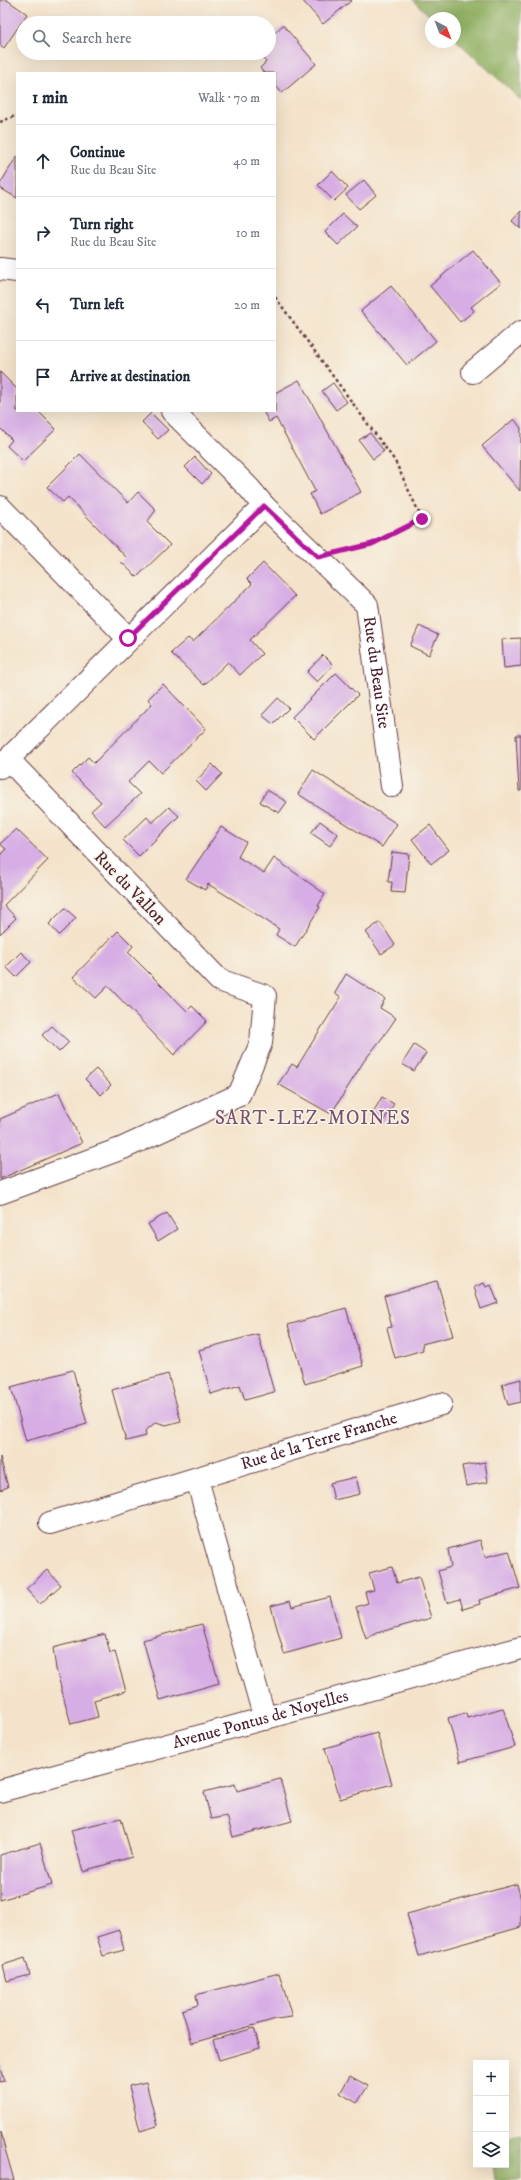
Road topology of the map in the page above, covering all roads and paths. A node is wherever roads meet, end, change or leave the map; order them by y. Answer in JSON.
{"nodes":[{"id":1,"x":16,"y":115,"type":"edge"},
{"id":2,"x":0,"y":122,"type":"edge"},
{"id":3,"x":0,"y":269,"type":"edge"},
{"id":4,"x":16,"y":271,"type":"edge"},
{"id":5,"x":276,"y":298,"type":"edge"},
{"id":6,"x":520,"y":333,"type":"edge"},
{"id":7,"x":473,"y":372,"type":"dead end"},
{"id":8,"x":173,"y":412,"type":"edge"},
{"id":9,"x":264,"y":506,"type":"junction"},
{"id":10,"x":0,"y":507,"type":"edge"},
{"id":11,"x":318,"y":557,"type":"junction"},
{"id":12,"x":128,"y":638,"type":"junction"},
{"id":13,"x":4,"y":763,"type":"edge"},
{"id":14,"x":392,"y":786,"type":"dead end"},
{"id":15,"x":0,"y":1193,"type":"edge"},
{"id":16,"x":441,"y":1404,"type":"dead end"},
{"id":17,"x":197,"y":1479,"type":"junction"},
{"id":18,"x":50,"y":1523,"type":"dead end"},
{"id":19,"x":521,"y":1648,"type":"edge"},
{"id":20,"x":265,"y":1719,"type":"junction"},
{"id":21,"x":0,"y":1791,"type":"edge"}],
"edges":[{"from":1,"to":2,"type":"path"},
{"from":3,"to":4,"type":"street"},
{"from":5,"to":11,"type":"path"},
{"from":6,"to":7,"type":"street"},
{"from":8,"to":9,"type":"street","name":"Rue du Beau Site"},
{"from":9,"to":11,"type":"street","name":"Rue du Beau Site"},
{"from":9,"to":12,"type":"street"},
{"from":10,"to":12,"type":"street"},
{"from":11,"to":14,"type":"street","name":"Rue du Beau Site"},
{"from":12,"to":13,"type":"street"},
{"from":13,"to":15,"type":"street","name":"Rue du Vallon"},
{"from":16,"to":17,"type":"street","name":"Rue de la Terre Franche"},
{"from":17,"to":18,"type":"street","name":"Rue de la Terre Franche"},
{"from":17,"to":20,"type":"street"},
{"from":19,"to":20,"type":"street","name":"Avenue Pontus de Noyelles"},
{"from":20,"to":21,"type":"street","name":"Avenue Pontus de Noyelles"}]}
